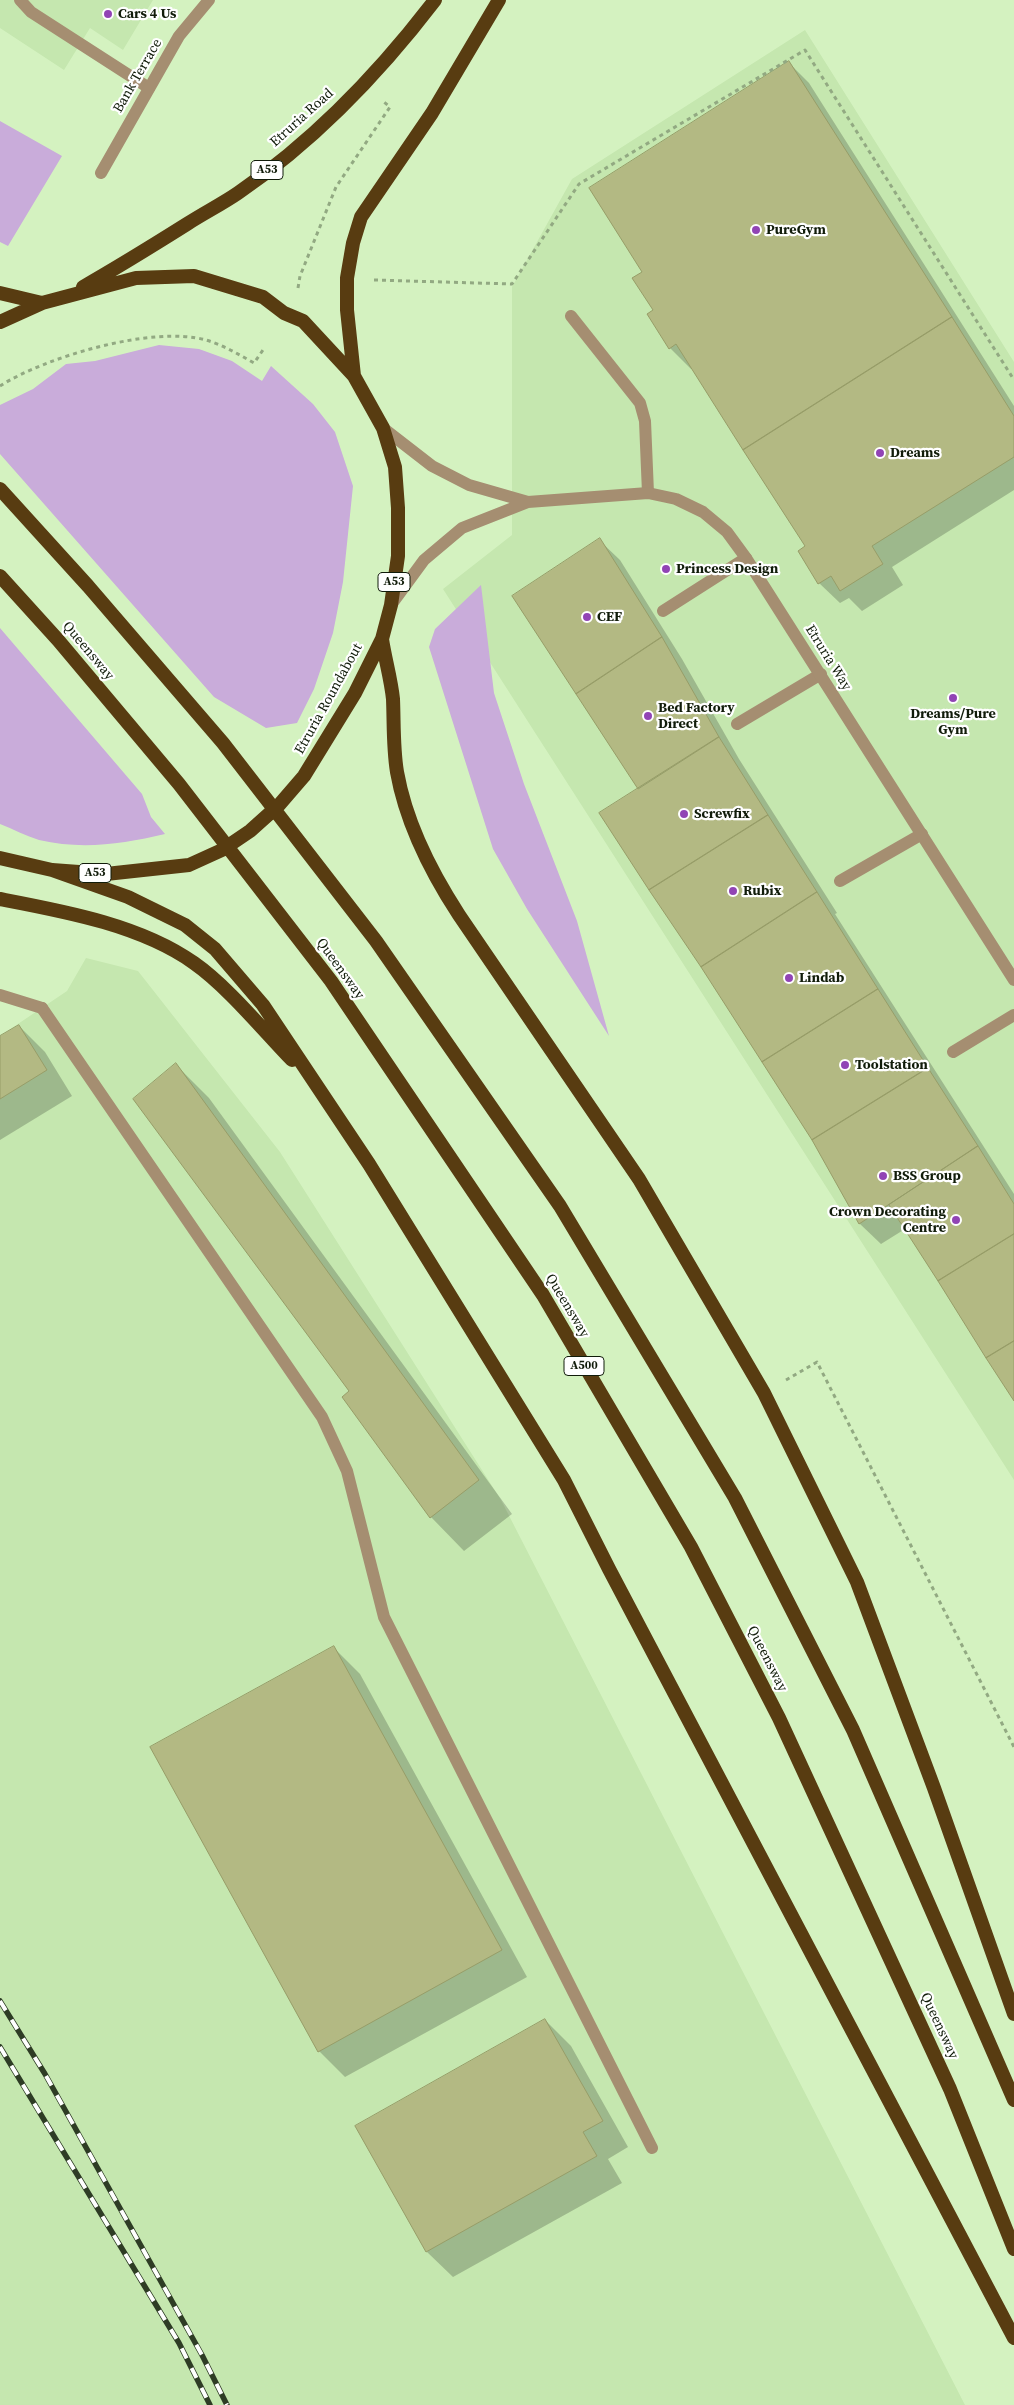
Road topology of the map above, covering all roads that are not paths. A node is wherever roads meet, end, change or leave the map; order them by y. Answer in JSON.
{"nodes":[{"id":1,"x":20,"y":0,"type":"edge"},
{"id":2,"x":209,"y":0,"type":"edge"},
{"id":3,"x":435,"y":0,"type":"edge"},
{"id":4,"x":499,"y":0,"type":"edge"},
{"id":5,"x":149,"y":88,"type":"junction"},
{"id":6,"x":101,"y":173,"type":"dead end"},
{"id":7,"x":0,"y":293,"type":"edge"},
{"id":8,"x":65,"y":297,"type":"junction"},
{"id":9,"x":42,"y":303,"type":"junction"},
{"id":10,"x":571,"y":316,"type":"dead end"},
{"id":11,"x":0,"y":322,"type":"edge"},
{"id":12,"x":354,"y":376,"type":"junction"},
{"id":13,"x":383,"y":428,"type":"junction"},
{"id":14,"x":0,"y":489,"type":"edge"},
{"id":15,"x":648,"y":493,"type":"junction"},
{"id":16,"x":528,"y":502,"type":"junction"},
{"id":17,"x":746,"y":558,"type":"junction"},
{"id":18,"x":0,"y":576,"type":"edge"},
{"id":19,"x":391,"y":605,"type":"junction"},
{"id":20,"x":663,"y":611,"type":"dead end"},
{"id":21,"x":382,"y":639,"type":"junction"},
{"id":22,"x":821,"y":674,"type":"junction"},
{"id":23,"x":738,"y":724,"type":"dead end"},
{"id":24,"x":922,"y":834,"type":"junction"},
{"id":25,"x":0,"y":858,"type":"edge"},
{"id":26,"x":52,"y":870,"type":"junction"},
{"id":27,"x":840,"y":881,"type":"dead end"},
{"id":28,"x":0,"y":899,"type":"edge"},
{"id":29,"x":1014,"y":980,"type":"edge"},
{"id":30,"x":0,"y":995,"type":"edge"},
{"id":31,"x":1014,"y":1015,"type":"edge"},
{"id":32,"x":953,"y":1052,"type":"dead end"},
{"id":33,"x":317,"y":1085,"type":"junction"},
{"id":34,"x":1014,"y":2014,"type":"edge"},
{"id":35,"x":1014,"y":2100,"type":"edge"},
{"id":36,"x":652,"y":2148,"type":"dead end"},
{"id":37,"x":1014,"y":2249,"type":"edge"},
{"id":38,"x":1014,"y":2338,"type":"edge"}],
"edges":[{"from":1,"to":5,"type":"street"},
{"from":2,"to":5,"type":"street","name":"Bank Terrace"},
{"from":3,"to":8,"type":"highway","name":"Etruria Road","number":"A53"},
{"from":4,"to":12,"type":"highway","number":"A53"},
{"from":5,"to":6,"type":"street","name":"Bank Terrace"},
{"from":7,"to":9,"type":"highway"},
{"from":8,"to":9,"type":"highway","name":"Etruria Roundabout","number":"A53"},
{"from":8,"to":12,"type":"highway","name":"Etruria Roundabout","number":"A53"},
{"from":9,"to":11,"type":"highway","name":"Etruria Roundabout","number":"A53"},
{"from":10,"to":15,"type":"street"},
{"from":12,"to":13,"type":"highway","name":"Etruria Roundabout","number":"A53"},
{"from":13,"to":16,"type":"street","name":"Etruria Way"},
{"from":13,"to":19,"type":"highway","name":"Etruria Roundabout","number":"A53"},
{"from":14,"to":35,"type":"highway"},
{"from":15,"to":16,"type":"street","name":"Etruria Way"},
{"from":15,"to":17,"type":"street","name":"Etruria Way"},
{"from":16,"to":19,"type":"street","name":"Etruria Way"},
{"from":17,"to":20,"type":"street"},
{"from":17,"to":22,"type":"street","name":"Etruria Way"},
{"from":18,"to":37,"type":"highway","name":"Queensway","number":"A500"},
{"from":19,"to":21,"type":"highway","name":"Etruria Roundabout","number":"A53"},
{"from":21,"to":26,"type":"highway","name":"Etruria Roundabout","number":"A53"},
{"from":21,"to":34,"type":"highway"},
{"from":22,"to":23,"type":"street"},
{"from":22,"to":24,"type":"street","name":"Etruria Way"},
{"from":24,"to":27,"type":"street"},
{"from":24,"to":29,"type":"street","name":"Etruria Way"},
{"from":25,"to":26,"type":"highway","name":"Etruria Roundabout","number":"A53"},
{"from":26,"to":33,"type":"highway"},
{"from":28,"to":33,"type":"highway"},
{"from":30,"to":36,"type":"street"},
{"from":31,"to":32,"type":"street"},
{"from":33,"to":38,"type":"highway"}]}
